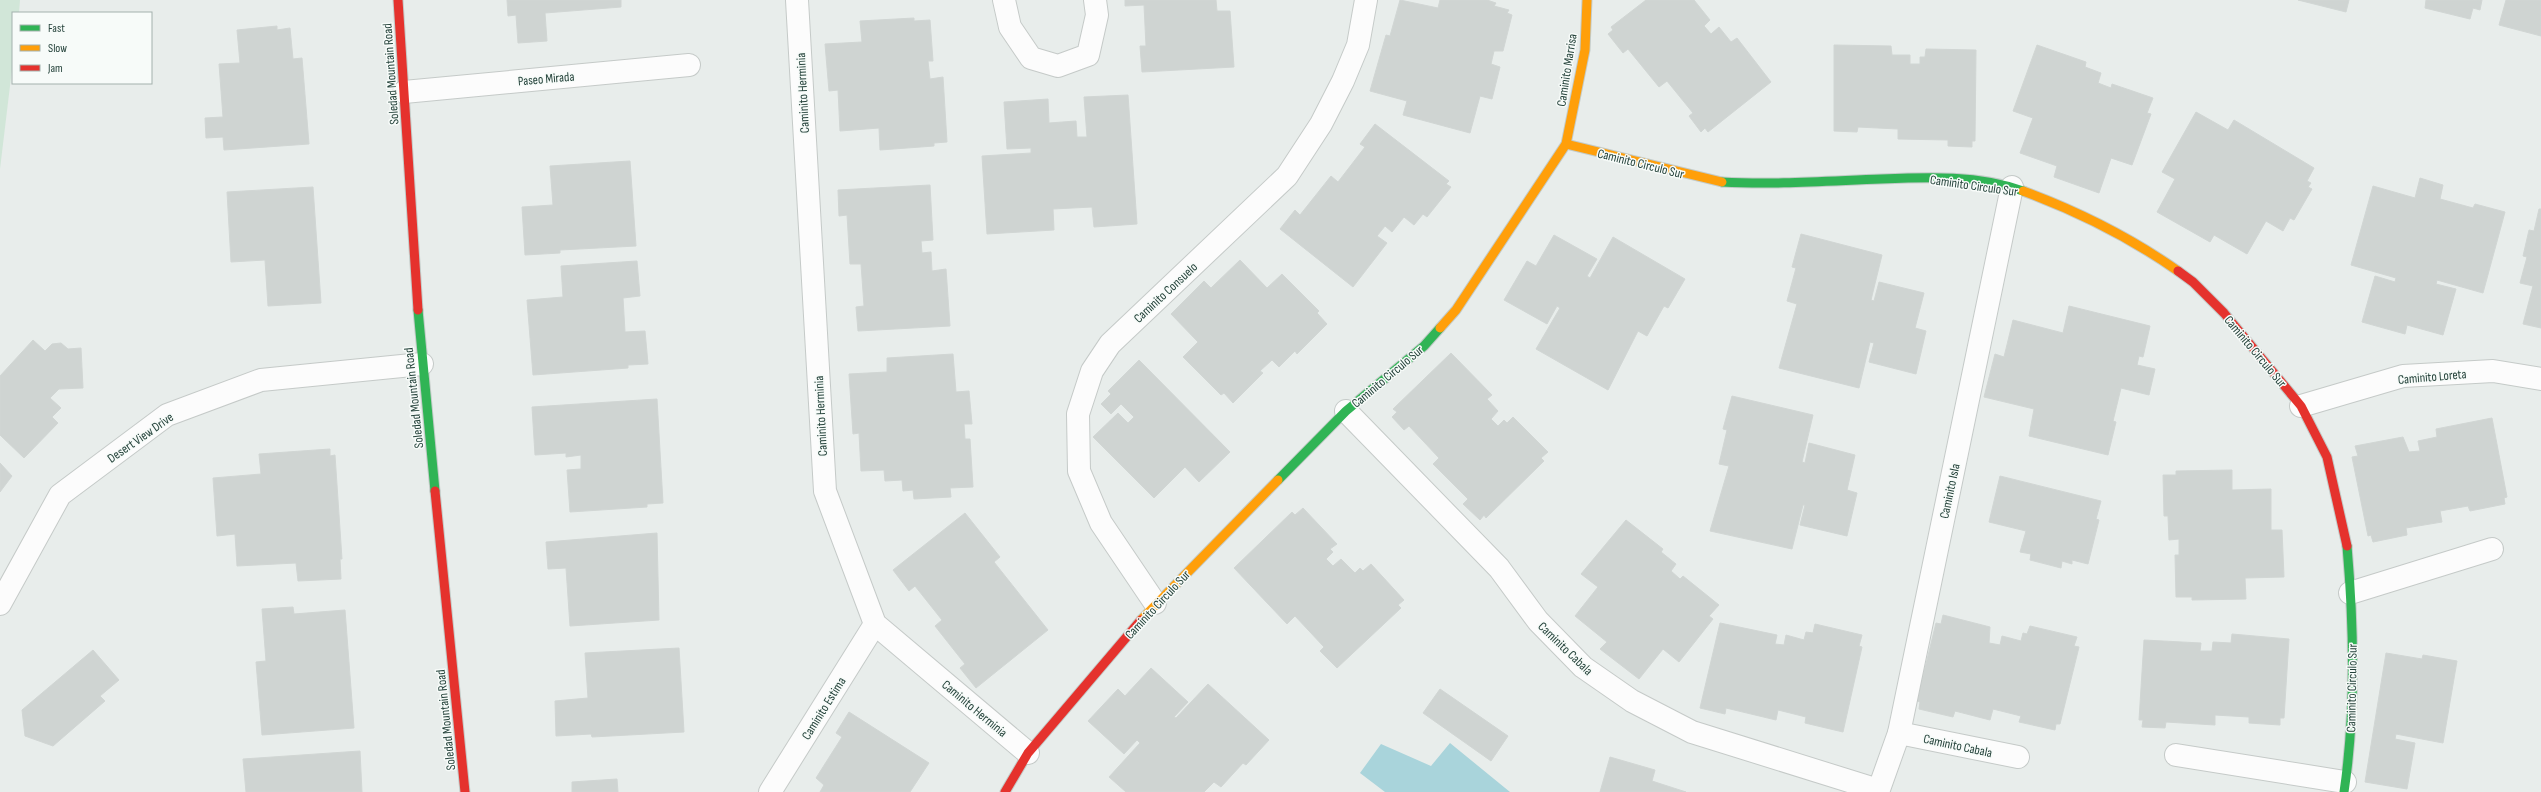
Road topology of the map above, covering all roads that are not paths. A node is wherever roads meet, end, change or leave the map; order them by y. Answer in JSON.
{"nodes":[{"id":1,"x":398,"y":0,"type":"edge"},
{"id":2,"x":797,"y":0,"type":"edge"},
{"id":3,"x":1004,"y":0,"type":"edge"},
{"id":4,"x":1096,"y":0,"type":"edge"},
{"id":5,"x":1366,"y":0,"type":"edge"},
{"id":6,"x":1587,"y":0,"type":"edge"},
{"id":7,"x":689,"y":66,"type":"dead end"},
{"id":8,"x":404,"y":92,"type":"junction"},
{"id":9,"x":1566,"y":144,"type":"junction"},
{"id":10,"x":2012,"y":187,"type":"junction"},
{"id":11,"x":422,"y":364,"type":"junction"},
{"id":12,"x":2541,"y":379,"type":"edge"},
{"id":13,"x":2301,"y":406,"type":"junction"},
{"id":14,"x":1346,"y":411,"type":"junction"},
{"id":15,"x":2492,"y":549,"type":"dead end"},
{"id":16,"x":2350,"y":593,"type":"junction"},
{"id":17,"x":1155,"y":603,"type":"junction"},
{"id":18,"x":0,"y":604,"type":"edge"},
{"id":19,"x":875,"y":624,"type":"junction"},
{"id":20,"x":1899,"y":733,"type":"junction"},
{"id":21,"x":1028,"y":753,"type":"junction"},
{"id":22,"x":2176,"y":755,"type":"dead end"},
{"id":23,"x":2018,"y":758,"type":"dead end"},
{"id":24,"x":2345,"y":787,"type":"edge"},
{"id":25,"x":1878,"y":791,"type":"edge"},
{"id":26,"x":465,"y":792,"type":"edge"},
{"id":27,"x":770,"y":792,"type":"edge"},
{"id":28,"x":1005,"y":792,"type":"edge"}],
"edges":[{"from":1,"to":8,"type":"street","name":"Soledad Mountain Road"},
{"from":2,"to":19,"type":"street","name":"Caminito Herminia"},
{"from":3,"to":4,"type":"street"},
{"from":5,"to":17,"type":"street","name":"Caminito Consuelo"},
{"from":6,"to":9,"type":"street","name":"Caminito Marrisa"},
{"from":7,"to":8,"type":"street","name":"Paseo Mirada"},
{"from":8,"to":11,"type":"street","name":"Soledad Mountain Road"},
{"from":9,"to":10,"type":"street","name":"Caminito Circulo Sur"},
{"from":9,"to":14,"type":"street","name":"Caminito Circulo Sur"},
{"from":10,"to":13,"type":"street","name":"Caminito Circulo Sur"},
{"from":10,"to":20,"type":"street","name":"Caminito Isla"},
{"from":11,"to":18,"type":"street","name":"Desert View Drive"},
{"from":11,"to":26,"type":"street","name":"Soledad Mountain Road"},
{"from":12,"to":13,"type":"street","name":"Caminito Loreta"},
{"from":13,"to":16,"type":"street","name":"Caminito Circulo Sur"},
{"from":14,"to":17,"type":"street","name":"Caminito Circulo Sur"},
{"from":14,"to":25,"type":"street","name":"Caminito Cabala"},
{"from":15,"to":16,"type":"street"},
{"from":16,"to":24,"type":"street","name":"Caminito Circulo Sur"},
{"from":17,"to":21,"type":"street","name":"Caminito Circulo Sur"},
{"from":19,"to":21,"type":"street","name":"Caminito Herminia"},
{"from":19,"to":27,"type":"street","name":"Caminito Estima"},
{"from":20,"to":23,"type":"street","name":"Caminito Cabala"},
{"from":20,"to":25,"type":"street","name":"Caminito Isla"},
{"from":21,"to":28,"type":"street","name":"Caminito Circulo Sur"},
{"from":22,"to":24,"type":"street","name":"Caminito Circulo Sur"}]}
